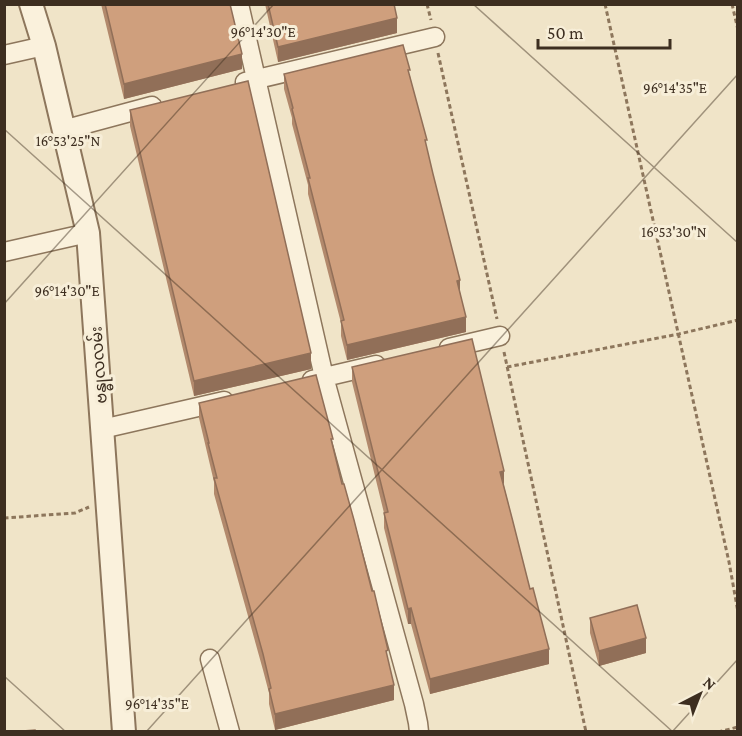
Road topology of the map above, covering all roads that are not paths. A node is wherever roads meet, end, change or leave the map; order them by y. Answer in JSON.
{"nodes":[{"id":1,"x":32,"y":4,"type":"edge"},
{"id":2,"x":238,"y":4,"type":"edge"},
{"id":3,"x":435,"y":37,"type":"road end"},
{"id":4,"x":44,"y":46,"type":"junction"},
{"id":5,"x":4,"y":55,"type":"edge"},
{"id":6,"x":256,"y":79,"type":"junction"},
{"id":7,"x":233,"y":85,"type":"edge"},
{"id":8,"x":165,"y":103,"type":"edge"},
{"id":9,"x":63,"y":130,"type":"junction"},
{"id":10,"x":88,"y":233,"type":"junction"},
{"id":11,"x":4,"y":252,"type":"edge"},
{"id":12,"x":500,"y":336,"type":"road end"},
{"id":13,"x":434,"y":351,"type":"edge"},
{"id":14,"x":390,"y":362,"type":"edge"},
{"id":15,"x":324,"y":377,"type":"junction"},
{"id":16,"x":300,"y":382,"type":"edge"},
{"id":17,"x":242,"y":396,"type":"edge"},
{"id":18,"x":102,"y":429,"type":"junction"},
{"id":19,"x":210,"y":659,"type":"dead end"},
{"id":20,"x":124,"y":732,"type":"edge"},
{"id":21,"x":230,"y":732,"type":"edge"},
{"id":22,"x":419,"y":732,"type":"edge"}],
"edges":[{"from":1,"to":4,"type":"street","name":"ဗန္ဓုလလမ်း"},
{"from":2,"to":6,"type":"street"},
{"from":3,"to":6,"type":"street"},
{"from":4,"to":5,"type":"street"},
{"from":4,"to":9,"type":"street","name":"ဗန္ဓုလလမ်း"},
{"from":6,"to":7,"type":"street"},
{"from":6,"to":15,"type":"street"},
{"from":8,"to":9,"type":"street"},
{"from":9,"to":10,"type":"street","name":"ဗန္ဓုလလမ်း"},
{"from":10,"to":11,"type":"street"},
{"from":10,"to":18,"type":"street","name":"ဗန္ဓုလလမ်း"},
{"from":12,"to":13,"type":"street"},
{"from":14,"to":15,"type":"street"},
{"from":15,"to":16,"type":"street"},
{"from":15,"to":22,"type":"street"},
{"from":17,"to":18,"type":"street"},
{"from":18,"to":20,"type":"street","name":"ဗန္ဓုလလမ်း"},
{"from":19,"to":21,"type":"street"}]}
